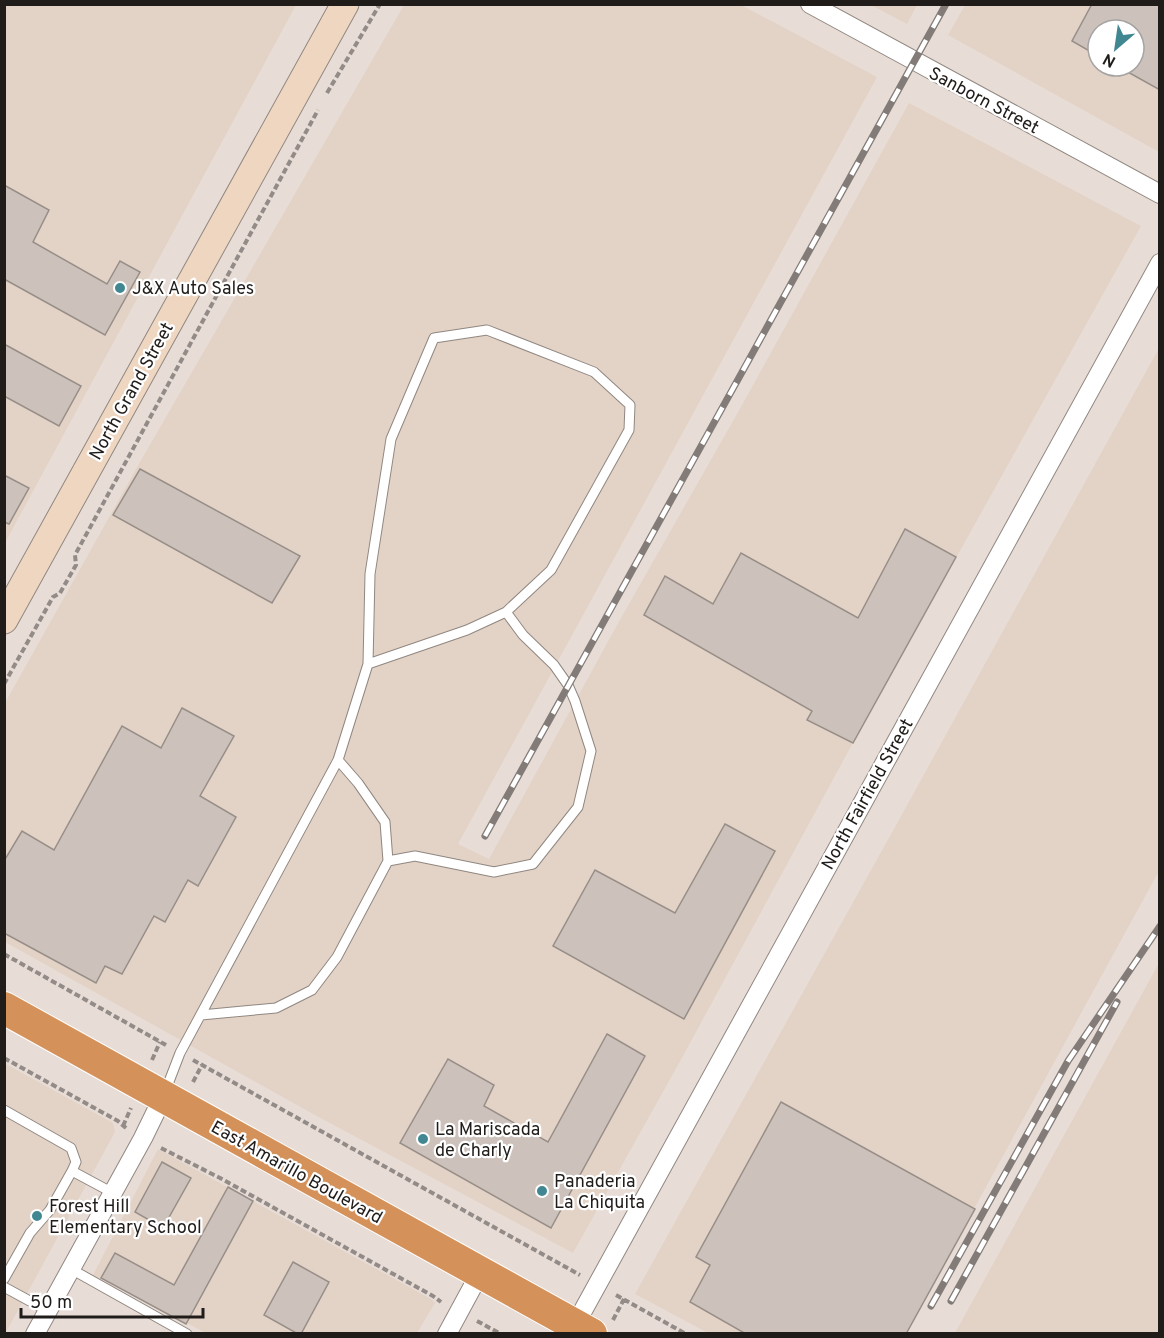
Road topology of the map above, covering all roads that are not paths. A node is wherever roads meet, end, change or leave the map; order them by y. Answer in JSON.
{"nodes":[{"id":1,"x":345,"y":4,"type":"edge"},
{"id":2,"x":810,"y":4,"type":"edge"},
{"id":3,"x":1160,"y":194,"type":"edge"},
{"id":4,"x":1160,"y":263,"type":"edge"},
{"id":5,"x":506,"y":612,"type":"junction"},
{"id":6,"x":4,"y":620,"type":"edge"},
{"id":7,"x":368,"y":664,"type":"junction"},
{"id":8,"x":338,"y":760,"type":"junction"},
{"id":9,"x":388,"y":861,"type":"junction"},
{"id":10,"x":4,"y":1008,"type":"edge"},
{"id":11,"x":201,"y":1015,"type":"junction"},
{"id":12,"x":163,"y":1097,"type":"junction"},
{"id":13,"x":4,"y":1110,"type":"edge"},
{"id":14,"x":72,"y":1170,"type":"junction"},
{"id":15,"x":112,"y":1193,"type":"junction"},
{"id":16,"x":71,"y":1269,"type":"junction"},
{"id":17,"x":480,"y":1273,"type":"junction"},
{"id":18,"x":4,"y":1279,"type":"edge"},
{"id":19,"x":4,"y":1287,"type":"edge"},
{"id":20,"x":48,"y":1311,"type":"junction"},
{"id":21,"x":583,"y":1329,"type":"edge"},
{"id":22,"x":35,"y":1334,"type":"edge"},
{"id":23,"x":187,"y":1334,"type":"edge"},
{"id":24,"x":447,"y":1334,"type":"edge"}],
"edges":[{"from":1,"to":6,"type":"main road","name":"North Grand Street"},
{"from":2,"to":3,"type":"street","name":"Sanborn Street"},
{"from":4,"to":21,"type":"street","name":"North Fairfield Street"},
{"from":5,"to":7,"type":"lane"},
{"from":5,"to":7,"type":"lane"},
{"from":5,"to":9,"type":"lane"},
{"from":7,"to":8,"type":"lane"},
{"from":8,"to":9,"type":"lane"},
{"from":8,"to":11,"type":"lane"},
{"from":9,"to":11,"type":"lane"},
{"from":10,"to":12,"type":"highway","name":"East Amarillo Boulevard"},
{"from":11,"to":12,"type":"lane"},
{"from":12,"to":15,"type":"street"},
{"from":12,"to":17,"type":"highway","name":"East Amarillo Boulevard"},
{"from":13,"to":14,"type":"lane"},
{"from":14,"to":15,"type":"lane"},
{"from":14,"to":18,"type":"lane"},
{"from":15,"to":16,"type":"street"},
{"from":16,"to":20,"type":"street"},
{"from":16,"to":23,"type":"lane"},
{"from":17,"to":21,"type":"highway","name":"East Amarillo Boulevard"},
{"from":17,"to":24,"type":"street"},
{"from":19,"to":20,"type":"lane"},
{"from":20,"to":22,"type":"street"}]}
